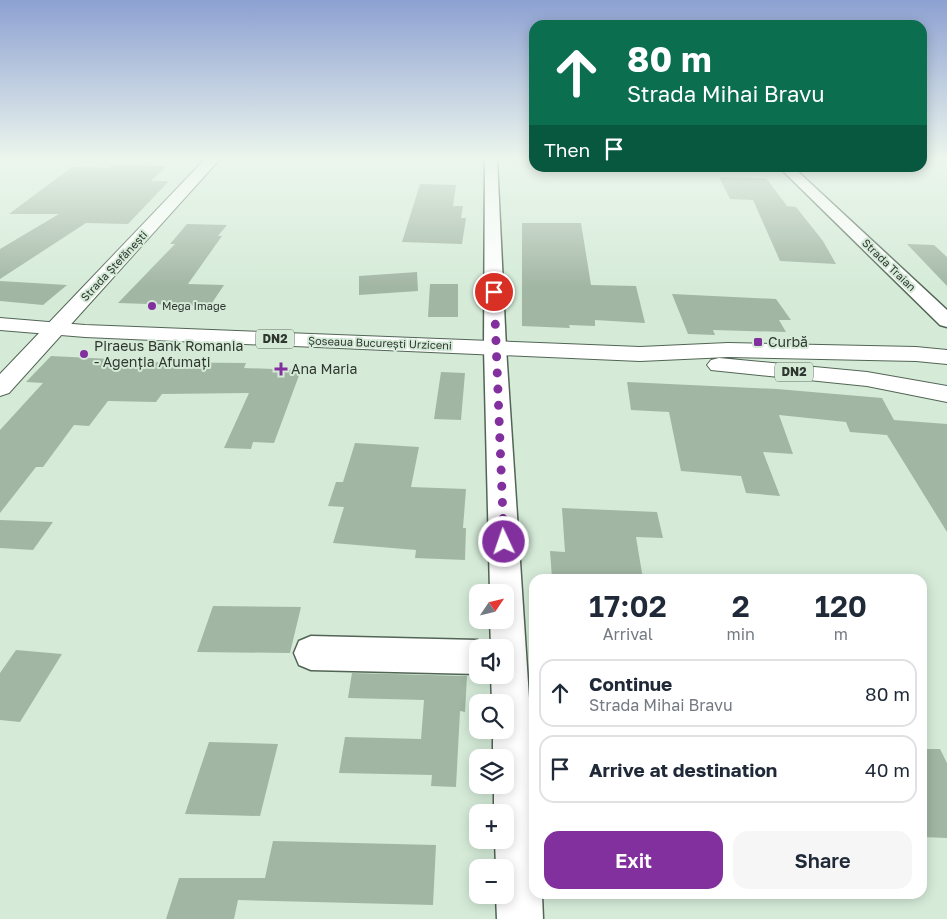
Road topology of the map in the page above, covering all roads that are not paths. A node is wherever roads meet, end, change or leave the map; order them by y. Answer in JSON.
{"nodes":[{"id":1,"x":173,"y":202,"type":"edge"},
{"id":2,"x":492,"y":202,"type":"edge"},
{"id":3,"x":823,"y":202,"type":"edge"},
{"id":4,"x":947,"y":320,"type":"edge"},
{"id":5,"x":0,"y":324,"type":"edge"},
{"id":6,"x":56,"y":329,"type":"junction"},
{"id":7,"x":495,"y":348,"type":"junction"},
{"id":8,"x":640,"y":354,"type":"junction"},
{"id":9,"x":947,"y":358,"type":"edge"},
{"id":10,"x":947,"y":386,"type":"edge"},
{"id":11,"x":0,"y":388,"type":"edge"},
{"id":12,"x":947,"y":394,"type":"edge"},
{"id":13,"x":497,"y":639,"type":"edge"},
{"id":14,"x":311,"y":653,"type":"dead end"},
{"id":15,"x":469,"y":656,"type":"edge"},
{"id":16,"x":502,"y":684,"type":"edge"},
{"id":17,"x":524,"y":794,"type":"edge"},
{"id":18,"x":520,"y":919,"type":"edge"}],
"edges":[{"from":1,"to":6,"type":"main road","name":"Strada Ștefănești"},
{"from":2,"to":7,"type":"street"},
{"from":3,"to":4,"type":"street","name":"Strada Traian"},
{"from":5,"to":6,"type":"main road","name":"Șoseaua București Urziceni","number":"DN2"},
{"from":6,"to":7,"type":"main road","name":"Șoseaua București Urziceni","number":"DN2"},
{"from":6,"to":11,"type":"main road","name":"Strada Ștefănești"},
{"from":7,"to":8,"type":"main road","name":"Șoseaua București Urziceni","number":"DN2"},
{"from":7,"to":13,"type":"street"},
{"from":8,"to":9,"type":"main road","name":"Șoseaua București Urziceni","number":"DN2"},
{"from":8,"to":12,"type":"main road","name":"Șoseaua București Urziceni","number":"DN2"},
{"from":9,"to":10,"type":"main road","name":"Șoseaua București Urziceni","number":"DN2"},
{"from":14,"to":15,"type":"street"},
{"from":16,"to":17,"type":"street"},
{"from":17,"to":18,"type":"street"}]}
